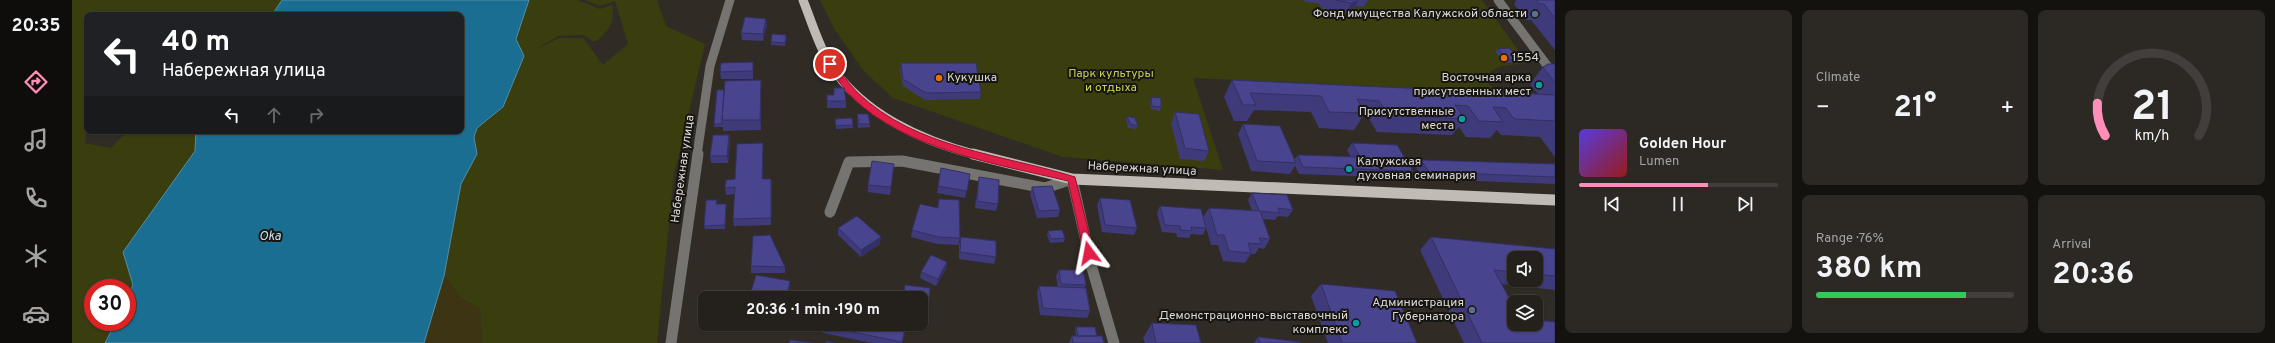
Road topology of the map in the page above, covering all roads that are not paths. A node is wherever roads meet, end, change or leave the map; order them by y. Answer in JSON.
{"nodes":[{"id":1,"x":730,"y":0,"type":"edge"},
{"id":2,"x":803,"y":0,"type":"edge"},
{"id":3,"x":1498,"y":0,"type":"edge"},
{"id":4,"x":1555,"y":76,"type":"edge"},
{"id":5,"x":1072,"y":179,"type":"junction"},
{"id":6,"x":1555,"y":200,"type":"edge"},
{"id":7,"x":830,"y":212,"type":"dead end"},
{"id":8,"x":671,"y":343,"type":"edge"},
{"id":9,"x":1114,"y":343,"type":"edge"}],
"edges":[{"from":1,"to":8,"type":"street","name":"Набережная улица"},
{"from":2,"to":5,"type":"main road","name":"Набережная улица"},
{"from":3,"to":4,"type":"street"},
{"from":5,"to":6,"type":"main road","name":"Набережная улица"},
{"from":5,"to":7,"type":"street"},
{"from":5,"to":9,"type":"street"}]}
